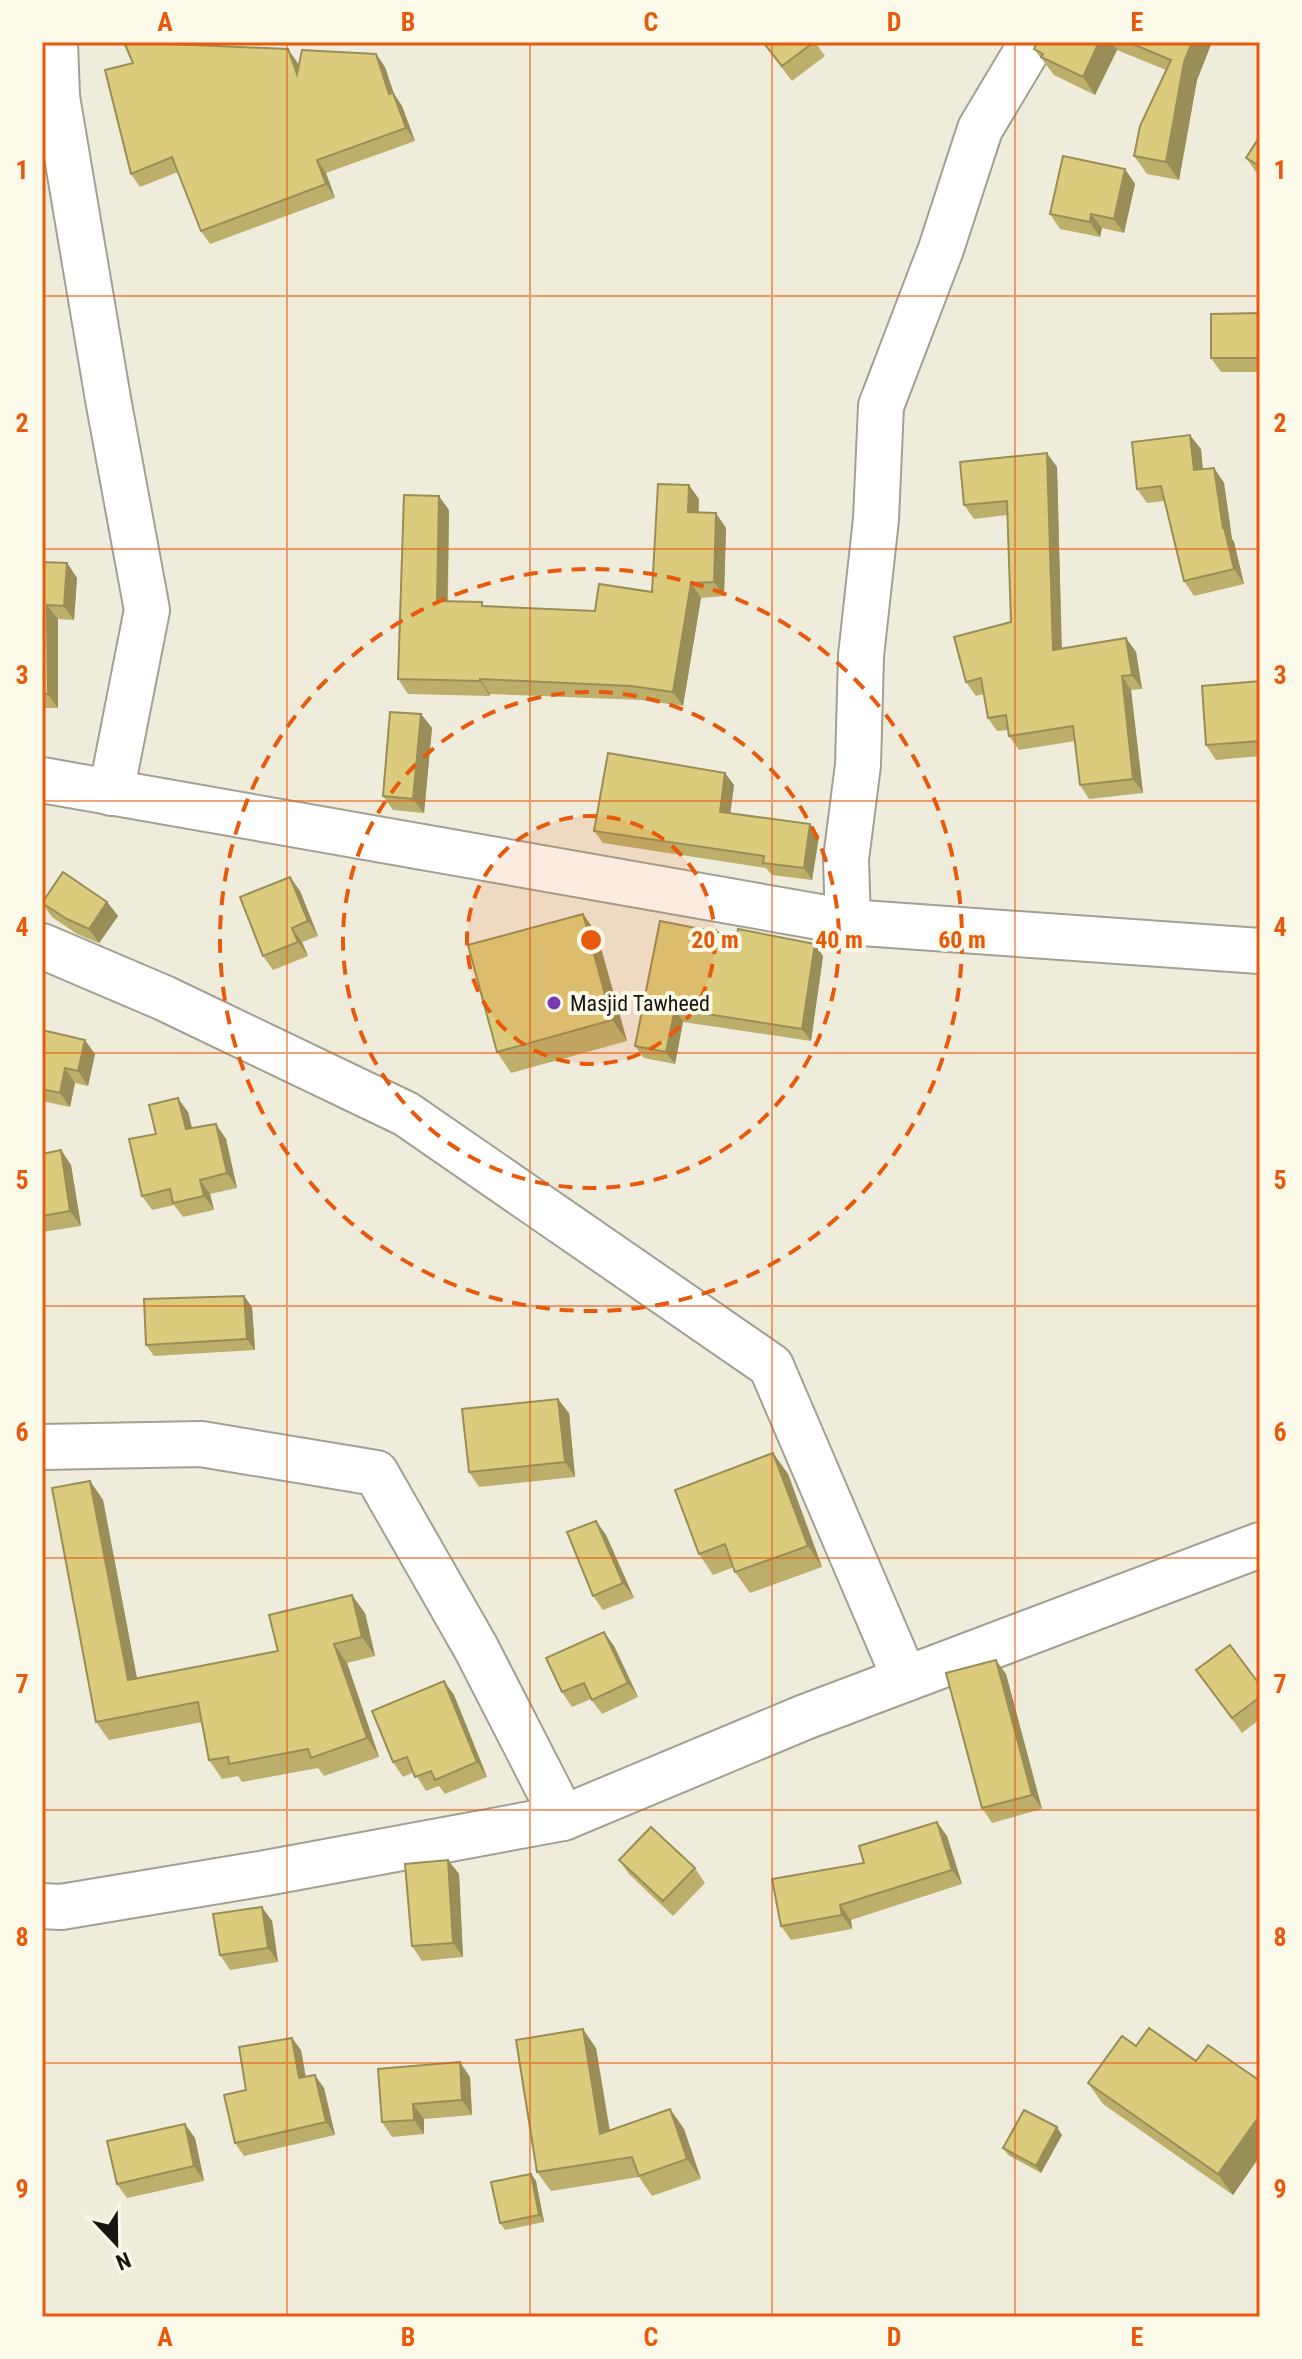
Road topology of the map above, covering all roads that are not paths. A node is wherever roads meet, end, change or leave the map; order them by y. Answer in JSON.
{"nodes":[{"id":1,"x":55,"y":42,"type":"edge"},
{"id":2,"x":1032,"y":42,"type":"edge"},
{"id":3,"x":42,"y":780,"type":"edge"},
{"id":4,"x":111,"y":793,"type":"junction"},
{"id":5,"x":848,"y":922,"type":"junction"},
{"id":6,"x":42,"y":946,"type":"edge"},
{"id":7,"x":1260,"y":951,"type":"edge"},
{"id":8,"x":42,"y":1447,"type":"edge"},
{"id":9,"x":1260,"y":1545,"type":"edge"},
{"id":10,"x":905,"y":1679,"type":"junction"},
{"id":11,"x":563,"y":1818,"type":"junction"},
{"id":12,"x":42,"y":1906,"type":"edge"}],
"edges":[{"from":1,"to":4,"type":"street"},
{"from":2,"to":5,"type":"street"},
{"from":3,"to":4,"type":"street"},
{"from":4,"to":5,"type":"street"},
{"from":5,"to":7,"type":"street"},
{"from":6,"to":10,"type":"street"},
{"from":8,"to":11,"type":"street"},
{"from":9,"to":10,"type":"street"},
{"from":10,"to":11,"type":"street"},
{"from":11,"to":12,"type":"street"}]}
